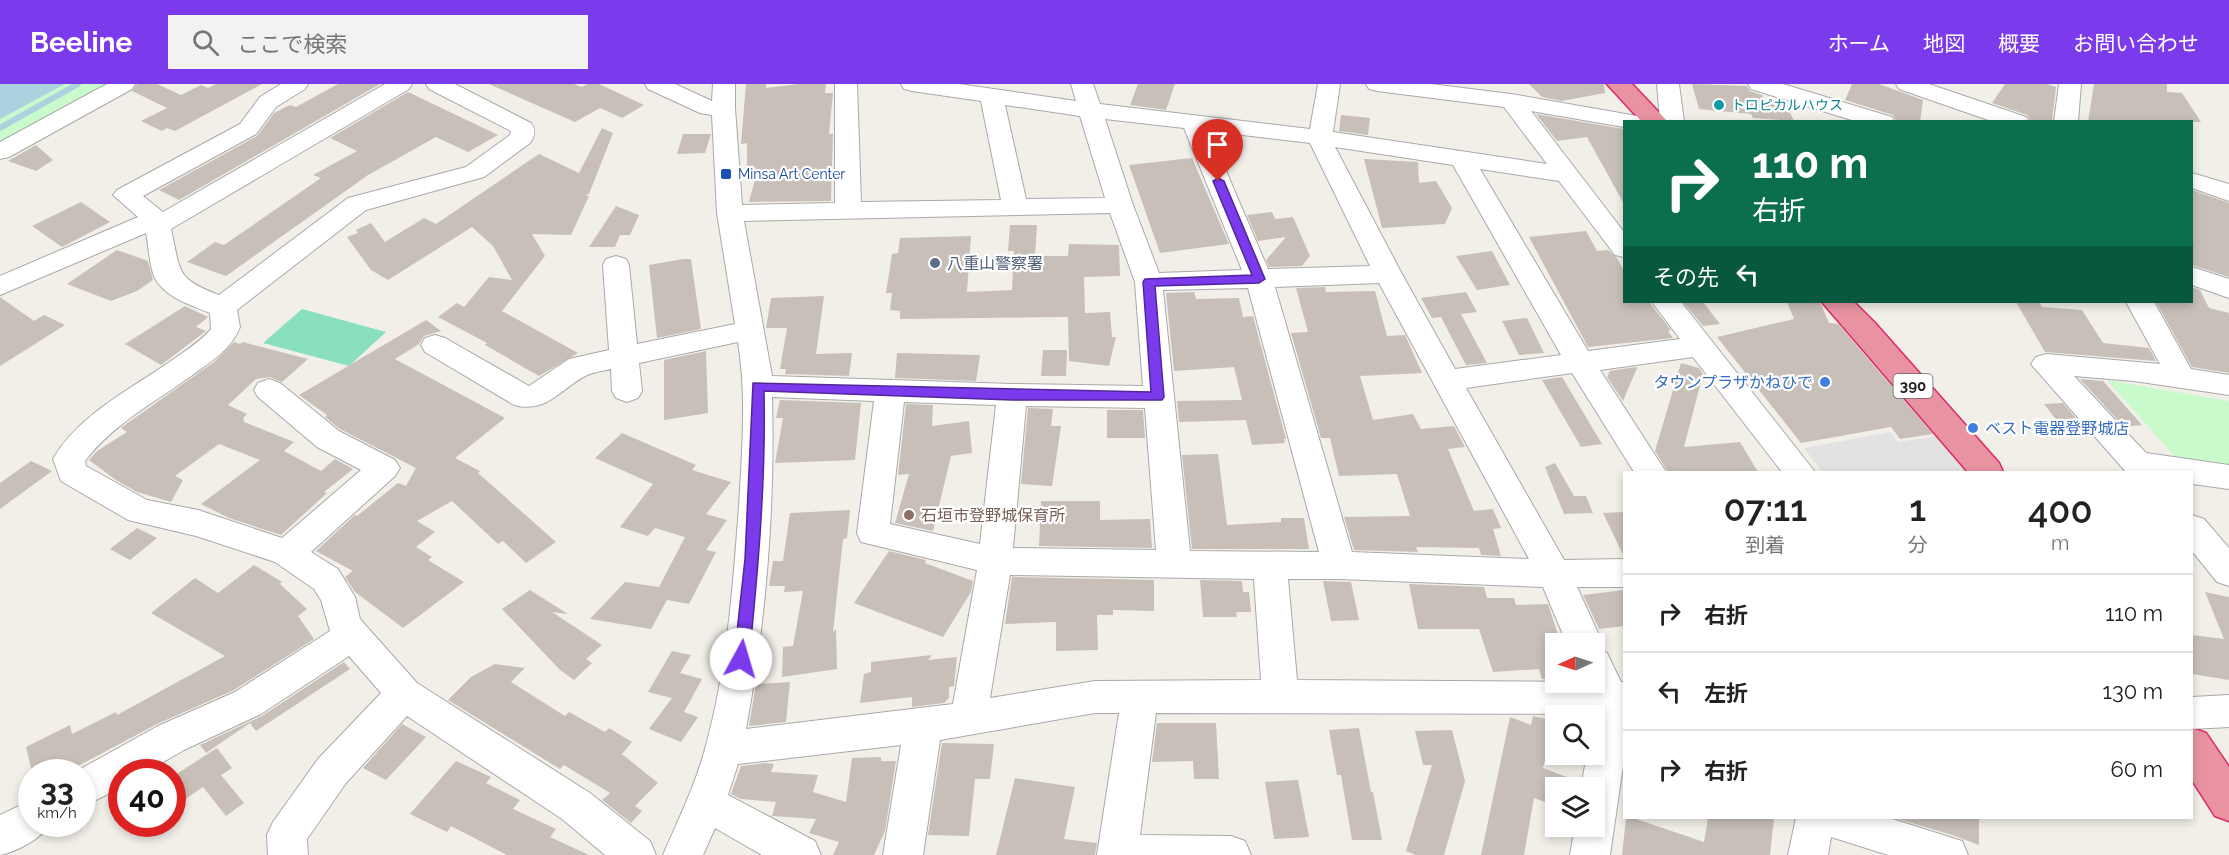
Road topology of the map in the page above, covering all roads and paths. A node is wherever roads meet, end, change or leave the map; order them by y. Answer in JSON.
{"nodes":[{"id":1,"x":124,"y":84,"type":"edge"},
{"id":2,"x":297,"y":84,"type":"edge"},
{"id":3,"x":401,"y":84,"type":"edge"},
{"id":4,"x":437,"y":84,"type":"edge"},
{"id":5,"x":656,"y":84,"type":"edge"},
{"id":6,"x":846,"y":84,"type":"edge"},
{"id":7,"x":912,"y":84,"type":"edge"},
{"id":8,"x":1329,"y":84,"type":"edge"},
{"id":9,"x":1377,"y":84,"type":"edge"},
{"id":10,"x":1619,"y":84,"type":"edge"},
{"id":11,"x":1668,"y":84,"type":"edge"},
{"id":12,"x":1760,"y":84,"type":"edge"},
{"id":13,"x":1907,"y":84,"type":"edge"},
{"id":14,"x":2070,"y":84,"type":"edge"},
{"id":15,"x":724,"y":96,"type":"edge"},
{"id":16,"x":992,"y":97,"type":"junction"},
{"id":17,"x":1086,"y":97,"type":"edge"},
{"id":18,"x":1511,"y":101,"type":"junction"},
{"id":19,"x":1623,"y":120,"type":"edge"},
{"id":20,"x":1654,"y":120,"type":"edge"},
{"id":21,"x":1672,"y":120,"type":"edge"},
{"id":22,"x":1877,"y":120,"type":"edge"},
{"id":23,"x":2012,"y":120,"type":"edge"},
{"id":24,"x":2067,"y":120,"type":"edge"},
{"id":25,"x":1194,"y":123,"type":"junction"},
{"id":26,"x":1320,"y":137,"type":"junction"},
{"id":27,"x":0,"y":152,"type":"edge"},
{"id":28,"x":1462,"y":159,"type":"junction"},
{"id":29,"x":1568,"y":175,"type":"junction"},
{"id":30,"x":2193,"y":180,"type":"edge"},
{"id":31,"x":2229,"y":193,"type":"edge"},
{"id":32,"x":1120,"y":205,"type":"junction"},
{"id":33,"x":1015,"y":207,"type":"junction"},
{"id":34,"x":848,"y":209,"type":"junction"},
{"id":35,"x":730,"y":213,"type":"junction"},
{"id":36,"x":157,"y":222,"type":"junction"},
{"id":37,"x":1623,"y":245,"type":"edge"},
{"id":38,"x":616,"y":265,"type":"dead end"},
{"id":39,"x":1388,"y":274,"type":"junction"},
{"id":40,"x":2193,"y":276,"type":"edge"},
{"id":41,"x":1259,"y":279,"type":"junction"},
{"id":42,"x":1149,"y":282,"type":"junction"},
{"id":43,"x":0,"y":286,"type":"edge"},
{"id":44,"x":2229,"y":289,"type":"edge"},
{"id":45,"x":1667,"y":303,"type":"edge"},
{"id":46,"x":1838,"y":303,"type":"edge"},
{"id":47,"x":2141,"y":303,"type":"edge"},
{"id":48,"x":222,"y":307,"type":"junction"},
{"id":49,"x":751,"y":330,"type":"junction"},
{"id":50,"x":435,"y":345,"type":"dead end"},
{"id":51,"x":1702,"y":346,"type":"junction"},
{"id":52,"x":625,"y":356,"type":"junction"},
{"id":53,"x":1580,"y":362,"type":"junction"},
{"id":54,"x":2181,"y":377,"type":"junction"},
{"id":55,"x":1448,"y":380,"type":"junction"},
{"id":56,"x":2229,"y":385,"type":"edge"},
{"id":57,"x":758,"y":386,"type":"junction"},
{"id":58,"x":269,"y":390,"type":"dead end"},
{"id":59,"x":890,"y":390,"type":"junction"},
{"id":60,"x":627,"y":391,"type":"dead end"},
{"id":61,"x":1012,"y":395,"type":"junction"},
{"id":62,"x":1158,"y":397,"type":"junction"},
{"id":63,"x":2141,"y":468,"type":"edge"},
{"id":64,"x":1649,"y":471,"type":"edge"},
{"id":65,"x":1798,"y":471,"type":"edge"},
{"id":66,"x":1985,"y":471,"type":"edge"},
{"id":67,"x":2170,"y":471,"type":"edge"},
{"id":68,"x":2193,"y":473,"type":"edge"},
{"id":69,"x":2229,"y":477,"type":"edge"},
{"id":70,"x":2193,"y":529,"type":"edge"},
{"id":71,"x":287,"y":553,"type":"junction"},
{"id":72,"x":995,"y":561,"type":"junction"},
{"id":73,"x":1174,"y":564,"type":"junction"},
{"id":74,"x":1339,"y":565,"type":"junction"},
{"id":75,"x":1270,"y":566,"type":"junction"},
{"id":76,"x":2193,"y":568,"type":"edge"},
{"id":77,"x":1623,"y":573,"type":"edge"},
{"id":78,"x":2229,"y":573,"type":"edge"},
{"id":79,"x":1554,"y":574,"type":"junction"},
{"id":80,"x":1580,"y":633,"type":"edge"},
{"id":81,"x":353,"y":635,"type":"junction"},
{"id":82,"x":1605,"y":680,"type":"edge"},
{"id":83,"x":404,"y":694,"type":"junction"},
{"id":84,"x":1140,"y":695,"type":"junction"},
{"id":85,"x":1280,"y":696,"type":"junction"},
{"id":86,"x":1617,"y":698,"type":"edge"},
{"id":87,"x":2229,"y":711,"type":"edge"},
{"id":88,"x":2193,"y":713,"type":"edge"},
{"id":89,"x":969,"y":716,"type":"junction"},
{"id":90,"x":923,"y":726,"type":"junction"},
{"id":91,"x":2193,"y":748,"type":"edge"},
{"id":92,"x":724,"y":749,"type":"junction"},
{"id":93,"x":96,"y":781,"type":"edge"},
{"id":94,"x":2229,"y":802,"type":"edge"},
{"id":95,"x":706,"y":803,"type":"junction"},
{"id":96,"x":1815,"y":819,"type":"edge"},
{"id":97,"x":1834,"y":819,"type":"edge"},
{"id":98,"x":18,"y":826,"type":"edge"},
{"id":99,"x":0,"y":837,"type":"edge"},
{"id":100,"x":1117,"y":854,"type":"edge"},
{"id":101,"x":288,"y":855,"type":"edge"},
{"id":102,"x":636,"y":855,"type":"edge"},
{"id":103,"x":683,"y":855,"type":"edge"},
{"id":104,"x":801,"y":855,"type":"edge"},
{"id":105,"x":903,"y":855,"type":"edge"},
{"id":106,"x":1231,"y":855,"type":"edge"},
{"id":107,"x":1590,"y":855,"type":"edge"},
{"id":108,"x":1808,"y":855,"type":"edge"},
{"id":109,"x":1948,"y":855,"type":"edge"}],
"edges":[{"from":1,"to":27,"type":"street"},
{"from":2,"to":36,"type":"street"},
{"from":3,"to":36,"type":"street"},
{"from":4,"to":48,"type":"street"},
{"from":5,"to":15,"type":"street"},
{"from":6,"to":34,"type":"street"},
{"from":7,"to":16,"type":"street"},
{"from":8,"to":26,"type":"street"},
{"from":9,"to":18,"type":"street"},
{"from":10,"to":20,"type":"highway"},
{"from":11,"to":21,"type":"street"},
{"from":12,"to":22,"type":"street"},
{"from":13,"to":23,"type":"street"},
{"from":14,"to":24,"type":"street"},
{"from":15,"to":35,"type":"street"},
{"from":16,"to":17,"type":"street"},
{"from":16,"to":33,"type":"street"},
{"from":17,"to":25,"type":"street"},
{"from":17,"to":32,"type":"street"},
{"from":18,"to":19,"type":"street"},
{"from":18,"to":29,"type":"street"},
{"from":25,"to":26,"type":"street"},
{"from":25,"to":41,"type":"street"},
{"from":26,"to":28,"type":"street"},
{"from":26,"to":39,"type":"street"},
{"from":28,"to":29,"type":"street"},
{"from":28,"to":53,"type":"street"},
{"from":29,"to":37,"type":"street"},
{"from":30,"to":31,"type":"street"},
{"from":32,"to":33,"type":"street"},
{"from":32,"to":42,"type":"street"},
{"from":33,"to":34,"type":"street"},
{"from":34,"to":35,"type":"street"},
{"from":35,"to":49,"type":"street"},
{"from":36,"to":43,"type":"street"},
{"from":36,"to":48,"type":"street"},
{"from":38,"to":52,"type":"street"},
{"from":39,"to":41,"type":"street"},
{"from":39,"to":55,"type":"street"},
{"from":40,"to":44,"type":"street"},
{"from":41,"to":42,"type":"street"},
{"from":41,"to":74,"type":"street"},
{"from":42,"to":62,"type":"street"},
{"from":45,"to":51,"type":"street"},
{"from":46,"to":66,"type":"highway","number":"390"},
{"from":47,"to":54,"type":"street"},
{"from":48,"to":71,"type":"street"},
{"from":49,"to":52,"type":"street"},
{"from":49,"to":57,"type":"street"},
{"from":50,"to":52,"type":"street"},
{"from":51,"to":53,"type":"street"},
{"from":51,"to":65,"type":"street"},
{"from":52,"to":60,"type":"street"},
{"from":53,"to":55,"type":"street"},
{"from":53,"to":64,"type":"street"},
{"from":54,"to":56,"type":"street"},
{"from":54,"to":63,"type":"street"},
{"from":55,"to":79,"type":"street"},
{"from":57,"to":59,"type":"street"},
{"from":57,"to":92,"type":"street"},
{"from":58,"to":71,"type":"street"},
{"from":59,"to":61,"type":"street"},
{"from":59,"to":72,"type":"street"},
{"from":61,"to":62,"type":"street"},
{"from":61,"to":72,"type":"street"},
{"from":62,"to":73,"type":"street"},
{"from":63,"to":67,"type":"street"},
{"from":68,"to":69,"type":"street"},
{"from":70,"to":78,"type":"street"},
{"from":71,"to":81,"type":"street"},
{"from":72,"to":73,"type":"street"},
{"from":72,"to":89,"type":"street"},
{"from":73,"to":75,"type":"street"},
{"from":74,"to":75,"type":"street"},
{"from":74,"to":79,"type":"street"},
{"from":75,"to":85,"type":"street"},
{"from":76,"to":78,"type":"street"},
{"from":77,"to":79,"type":"street"},
{"from":79,"to":80,"type":"street"},
{"from":81,"to":83,"type":"street"},
{"from":81,"to":93,"type":"street"},
{"from":82,"to":86,"type":"street"},
{"from":83,"to":101,"type":"street"},
{"from":83,"to":102,"type":"street"},
{"from":84,"to":85,"type":"street"},
{"from":84,"to":89,"type":"street"},
{"from":84,"to":100,"type":"street"},
{"from":85,"to":86,"type":"street"},
{"from":86,"to":107,"type":"street"},
{"from":87,"to":88,"type":"street"},
{"from":89,"to":90,"type":"street"},
{"from":90,"to":92,"type":"street"},
{"from":90,"to":105,"type":"street"},
{"from":91,"to":94,"type":"highway"},
{"from":92,"to":95,"type":"street"},
{"from":95,"to":103,"type":"street"},
{"from":95,"to":104,"type":"street"},
{"from":96,"to":108,"type":"street"},
{"from":97,"to":109,"type":"street"},
{"from":98,"to":99,"type":"street"},
{"from":100,"to":106,"type":"street"}]}
